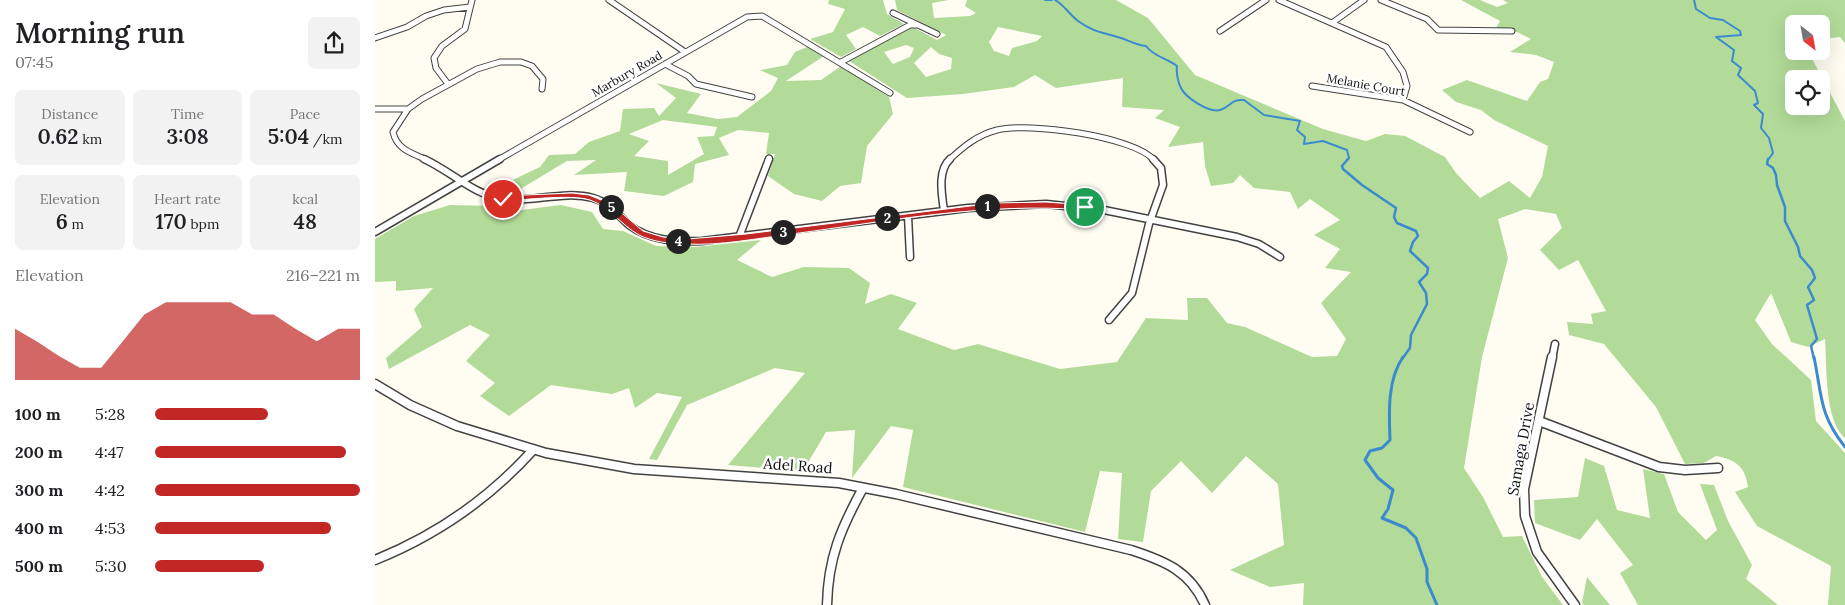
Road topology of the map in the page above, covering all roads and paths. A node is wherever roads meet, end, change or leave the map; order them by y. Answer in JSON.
{"nodes":[{"id":1,"x":473,"y":0,"type":"edge"},
{"id":2,"x":609,"y":0,"type":"edge"},
{"id":3,"x":1266,"y":0,"type":"edge"},
{"id":4,"x":1279,"y":0,"type":"edge"},
{"id":5,"x":1364,"y":0,"type":"edge"},
{"id":6,"x":1381,"y":0,"type":"edge"},
{"id":7,"x":470,"y":7,"type":"junction"},
{"id":8,"x":893,"y":13,"type":"dead end"},
{"id":9,"x":1332,"y":23,"type":"junction"},
{"id":10,"x":916,"y":24,"type":"junction"},
{"id":11,"x":1220,"y":31,"type":"dead end"},
{"id":12,"x":1512,"y":31,"type":"dead end"},
{"id":13,"x":937,"y":34,"type":"dead end"},
{"id":14,"x":375,"y":38,"type":"edge"},
{"id":15,"x":685,"y":52,"type":"junction"},
{"id":16,"x":841,"y":62,"type":"junction"},
{"id":17,"x":665,"y":64,"type":"junction"},
{"id":18,"x":448,"y":84,"type":"junction"},
{"id":19,"x":1312,"y":86,"type":"dead end"},
{"id":20,"x":542,"y":89,"type":"dead end"},
{"id":21,"x":890,"y":93,"type":"dead end"},
{"id":22,"x":752,"y":97,"type":"dead end"},
{"id":23,"x":1403,"y":100,"type":"junction"},
{"id":24,"x":375,"y":109,"type":"edge"},
{"id":25,"x":408,"y":109,"type":"junction"},
{"id":26,"x":1470,"y":132,"type":"dead end"},
{"id":27,"x":769,"y":158,"type":"dead end"},
{"id":28,"x":461,"y":182,"type":"junction"},
{"id":29,"x":944,"y":211,"type":"junction"},
{"id":30,"x":908,"y":216,"type":"junction"},
{"id":31,"x":1151,"y":219,"type":"junction"},
{"id":32,"x":375,"y":232,"type":"edge"},
{"id":33,"x":739,"y":237,"type":"junction"},
{"id":34,"x":1280,"y":256,"type":"dead end"},
{"id":35,"x":910,"y":257,"type":"dead end"},
{"id":36,"x":1109,"y":320,"type":"dead end"},
{"id":37,"x":1555,"y":344,"type":"dead end"},
{"id":38,"x":375,"y":384,"type":"edge"},
{"id":39,"x":1539,"y":421,"type":"junction"},
{"id":40,"x":533,"y":450,"type":"junction"},
{"id":41,"x":1718,"y":468,"type":"dead end"},
{"id":42,"x":863,"y":488,"type":"junction"},
{"id":43,"x":375,"y":560,"type":"edge"},
{"id":44,"x":827,"y":605,"type":"edge"},
{"id":45,"x":1205,"y":605,"type":"edge"},
{"id":46,"x":1575,"y":605,"type":"edge"}],
"edges":[{"from":1,"to":7,"type":"street"},
{"from":2,"to":15,"type":"street"},
{"from":3,"to":11,"type":"street"},
{"from":4,"to":9,"type":"street"},
{"from":5,"to":9,"type":"street"},
{"from":6,"to":12,"type":"street"},
{"from":7,"to":14,"type":"street"},
{"from":7,"to":18,"type":"street"},
{"from":8,"to":10,"type":"street"},
{"from":9,"to":23,"type":"street"},
{"from":10,"to":13,"type":"street"},
{"from":10,"to":16,"type":"street"},
{"from":15,"to":16,"type":"street","name":"Marbury Road"},
{"from":15,"to":17,"type":"street","name":"Marbury Road"},
{"from":16,"to":21,"type":"street","name":"Marbury Road"},
{"from":17,"to":22,"type":"street"},
{"from":17,"to":28,"type":"street","name":"Marbury Road"},
{"from":18,"to":20,"type":"street"},
{"from":18,"to":25,"type":"street"},
{"from":19,"to":23,"type":"street","name":"Melanie Court"},
{"from":23,"to":26,"type":"street","name":"Melanie Court"},
{"from":24,"to":25,"type":"street"},
{"from":25,"to":28,"type":"street"},
{"from":27,"to":33,"type":"street"},
{"from":28,"to":32,"type":"street","name":"Marbury Road"},
{"from":28,"to":33,"type":"street"},
{"from":29,"to":30,"type":"street"},
{"from":29,"to":31,"type":"street"},
{"from":29,"to":31,"type":"street"},
{"from":30,"to":33,"type":"street"},
{"from":30,"to":35,"type":"street"},
{"from":31,"to":34,"type":"street"},
{"from":31,"to":36,"type":"street"},
{"from":37,"to":39,"type":"street","name":"Samaga Drive"},
{"from":38,"to":40,"type":"street","name":"Adel Road"},
{"from":39,"to":41,"type":"street"},
{"from":39,"to":46,"type":"street","name":"Samaga Drive"},
{"from":40,"to":42,"type":"street","name":"Adel Road"},
{"from":40,"to":43,"type":"street"},
{"from":42,"to":44,"type":"street"},
{"from":42,"to":45,"type":"street","name":"Adel Road"}]}
